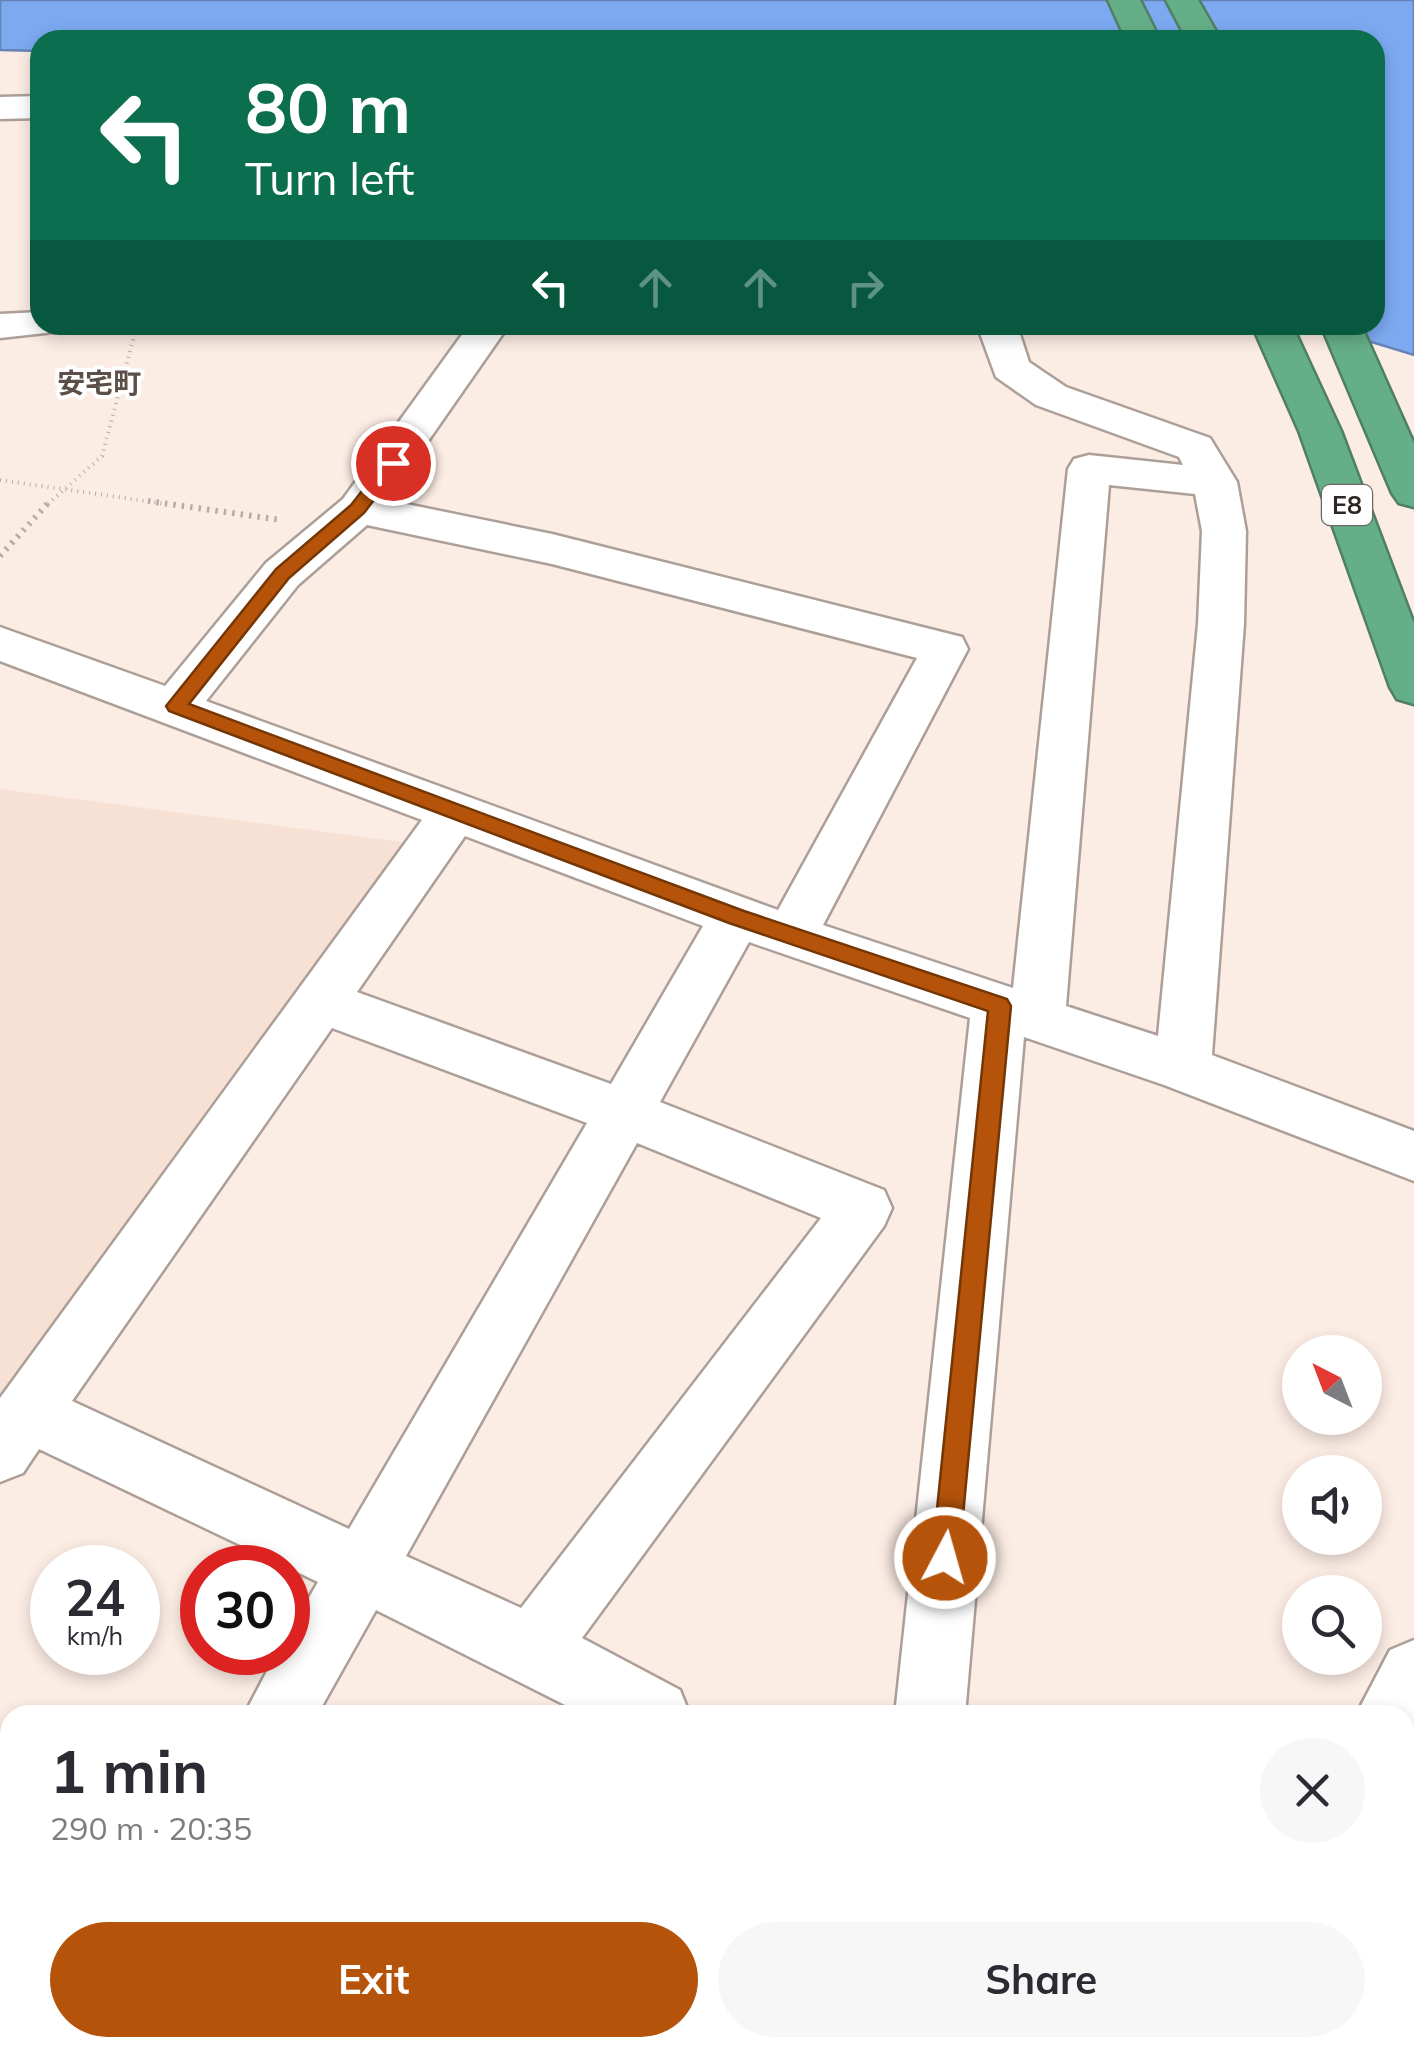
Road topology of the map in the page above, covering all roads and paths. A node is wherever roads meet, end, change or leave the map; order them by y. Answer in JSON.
{"nodes":[{"id":1,"x":1124,"y":0,"type":"edge"},
{"id":2,"x":1182,"y":0,"type":"edge"},
{"id":3,"x":1138,"y":30,"type":"edge"},
{"id":4,"x":1198,"y":30,"type":"edge"},
{"id":5,"x":30,"y":107,"type":"edge"},
{"id":6,"x":0,"y":108,"type":"edge"},
{"id":7,"x":30,"y":324,"type":"edge"},
{"id":8,"x":0,"y":326,"type":"edge"},
{"id":9,"x":134,"y":335,"type":"edge"},
{"id":10,"x":482,"y":335,"type":"edge"},
{"id":11,"x":1000,"y":335,"type":"edge"},
{"id":12,"x":1277,"y":335,"type":"edge"},
{"id":13,"x":1344,"y":335,"type":"edge"},
{"id":14,"x":0,"y":480,"type":"edge"},
{"id":15,"x":1215,"y":482,"type":"junction"},
{"id":16,"x":60,"y":490,"type":"junction"},
{"id":17,"x":1414,"y":493,"type":"edge"},
{"id":18,"x":344,"y":520,"type":"junction"},
{"id":19,"x":0,"y":556,"type":"edge"},
{"id":20,"x":0,"y":643,"type":"edge"},
{"id":21,"x":1414,"y":687,"type":"edge"},
{"id":22,"x":176,"y":706,"type":"junction"},
{"id":23,"x":456,"y":811,"type":"junction"},
{"id":24,"x":764,"y":927,"type":"junction"},
{"id":25,"x":321,"y":1001,"type":"junction"},
{"id":26,"x":1018,"y":1012,"type":"junction"},
{"id":27,"x":1183,"y":1068,"type":"junction"},
{"id":28,"x":624,"y":1114,"type":"junction"},
{"id":29,"x":1414,"y":1156,"type":"edge"},
{"id":30,"x":14,"y":1431,"type":"edge"},
{"id":31,"x":362,"y":1566,"type":"junction"},
{"id":32,"x":532,"y":1649,"type":"junction"},
{"id":33,"x":1414,"y":1674,"type":"edge"},
{"id":34,"x":285,"y":1705,"type":"edge"},
{"id":35,"x":636,"y":1705,"type":"edge"},
{"id":36,"x":931,"y":1705,"type":"edge"},
{"id":37,"x":1397,"y":1705,"type":"edge"}],
"edges":[{"from":1,"to":3,"type":"highway"},
{"from":2,"to":4,"type":"highway"},
{"from":5,"to":6,"type":"street"},
{"from":7,"to":8,"type":"street"},
{"from":9,"to":16,"type":"path"},
{"from":10,"to":18,"type":"street"},
{"from":11,"to":15,"type":"street"},
{"from":12,"to":21,"type":"highway","number":"E8"},
{"from":13,"to":17,"type":"highway","number":"E8"},
{"from":14,"to":16,"type":"path"},
{"from":15,"to":26,"type":"street"},
{"from":15,"to":27,"type":"street"},
{"from":16,"to":18,"type":"path"},
{"from":16,"to":19,"type":"path"},
{"from":18,"to":22,"type":"street"},
{"from":18,"to":24,"type":"street"},
{"from":20,"to":22,"type":"street"},
{"from":22,"to":23,"type":"street"},
{"from":23,"to":24,"type":"street"},
{"from":23,"to":25,"type":"street"},
{"from":24,"to":26,"type":"street"},
{"from":24,"to":28,"type":"street"},
{"from":25,"to":28,"type":"street"},
{"from":25,"to":30,"type":"street"},
{"from":26,"to":27,"type":"street"},
{"from":26,"to":36,"type":"street"},
{"from":27,"to":29,"type":"street"},
{"from":28,"to":31,"type":"street"},
{"from":28,"to":32,"type":"street"},
{"from":30,"to":31,"type":"street"},
{"from":31,"to":32,"type":"street"},
{"from":31,"to":34,"type":"street"},
{"from":32,"to":35,"type":"street"},
{"from":33,"to":37,"type":"street"}]}
